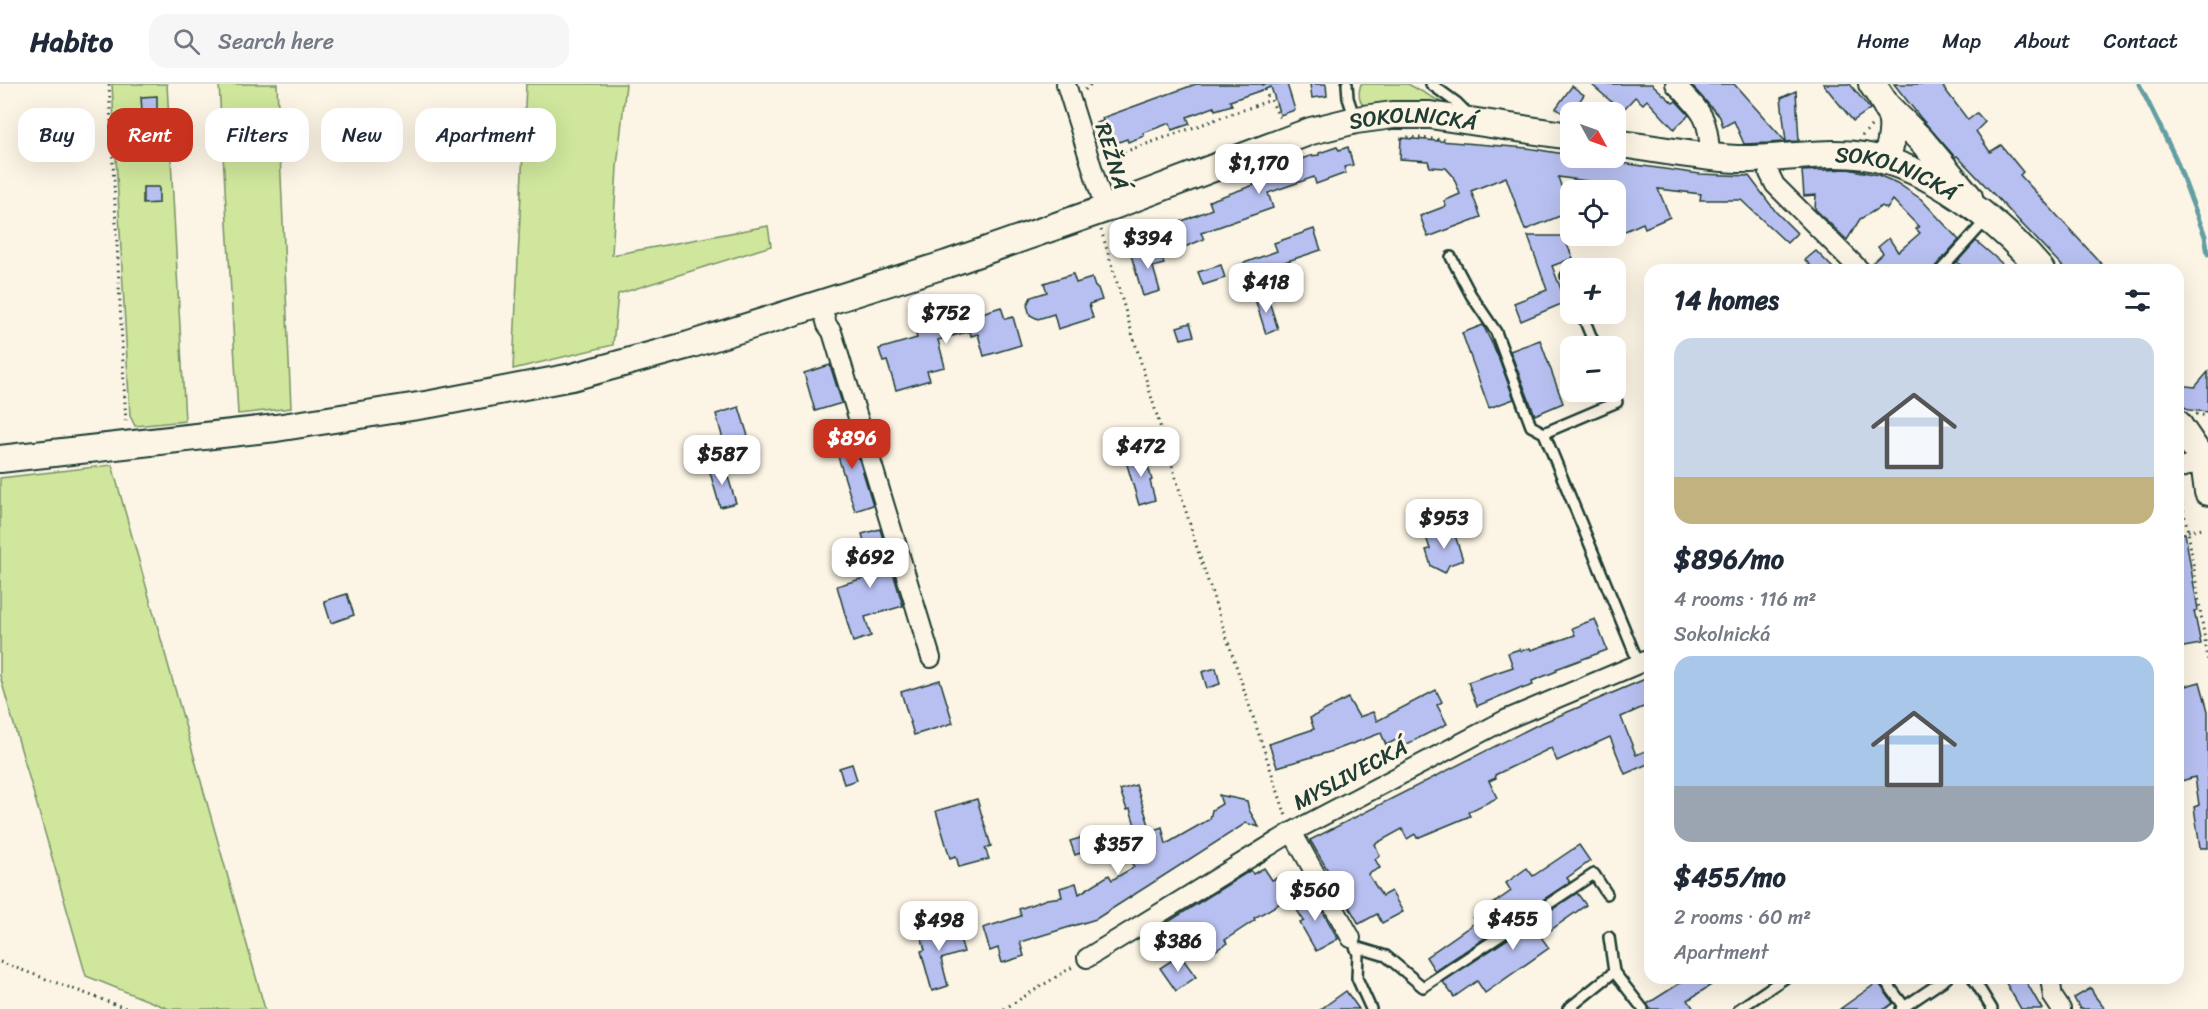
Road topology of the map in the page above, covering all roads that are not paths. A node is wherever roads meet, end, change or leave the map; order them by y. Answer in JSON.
{"nodes":[{"id":1,"x":1066,"y":84,"type":"edge"},
{"id":2,"x":1347,"y":84,"type":"edge"},
{"id":3,"x":1431,"y":84,"type":"edge"},
{"id":4,"x":1675,"y":84,"type":"edge"},
{"id":5,"x":1872,"y":84,"type":"edge"},
{"id":6,"x":1881,"y":113,"type":"junction"},
{"id":7,"x":1356,"y":120,"type":"junction"},
{"id":8,"x":1475,"y":121,"type":"junction"},
{"id":9,"x":1560,"y":134,"type":"edge"},
{"id":10,"x":1626,"y":144,"type":"edge"},
{"id":11,"x":1710,"y":157,"type":"junction"},
{"id":12,"x":1768,"y":158,"type":"junction"},
{"id":13,"x":1886,"y":161,"type":"junction"},
{"id":14,"x":1100,"y":210,"type":"junction"},
{"id":15,"x":1984,"y":215,"type":"junction"},
{"id":16,"x":1451,"y":257,"type":"dead end"},
{"id":17,"x":1854,"y":264,"type":"edge"},
{"id":18,"x":1946,"y":264,"type":"edge"},
{"id":19,"x":2035,"y":264,"type":"edge"},
{"id":20,"x":822,"y":304,"type":"junction"},
{"id":21,"x":1617,"y":402,"type":"edge"},
{"id":22,"x":2184,"y":432,"type":"edge"},
{"id":23,"x":1544,"y":434,"type":"junction"},
{"id":24,"x":0,"y":459,"type":"edge"},
{"id":25,"x":2206,"y":460,"type":"edge"},
{"id":26,"x":2184,"y":467,"type":"edge"},
{"id":27,"x":2208,"y":492,"type":"edge"},
{"id":28,"x":931,"y":658,"type":"dead end"},
{"id":29,"x":1644,"y":660,"type":"edge"},
{"id":30,"x":1644,"y":662,"type":"edge"},
{"id":31,"x":1292,"y":832,"type":"junction"},
{"id":32,"x":1607,"y":894,"type":"dead end"},
{"id":33,"x":1609,"y":937,"type":"dead end"},
{"id":34,"x":1353,"y":942,"type":"junction"},
{"id":35,"x":1087,"y":958,"type":"road end"},
{"id":36,"x":1614,"y":972,"type":"junction"},
{"id":37,"x":1776,"y":984,"type":"edge"},
{"id":38,"x":1887,"y":984,"type":"edge"},
{"id":39,"x":1938,"y":984,"type":"edge"},
{"id":40,"x":1977,"y":984,"type":"edge"},
{"id":41,"x":2051,"y":984,"type":"edge"},
{"id":42,"x":1903,"y":1008,"type":"edge"},
{"id":43,"x":1371,"y":1009,"type":"edge"},
{"id":44,"x":1568,"y":1009,"type":"edge"},
{"id":45,"x":1643,"y":1009,"type":"edge"},
{"id":46,"x":1739,"y":1009,"type":"edge"},
{"id":47,"x":1992,"y":1009,"type":"edge"},
{"id":48,"x":2061,"y":1009,"type":"edge"}],
"edges":[{"from":1,"to":14,"type":"street","name":"REŽNÁ"},
{"from":2,"to":7,"type":"lane"},
{"from":3,"to":8,"type":"lane"},
{"from":4,"to":11,"type":"street"},
{"from":5,"to":6,"type":"main road"},
{"from":6,"to":13,"type":"main road"},
{"from":6,"to":15,"type":"main road"},
{"from":7,"to":8,"type":"main road","name":"SOKOLNICKÁ"},
{"from":7,"to":14,"type":"main road","name":"SOKOLNICKÁ"},
{"from":8,"to":9,"type":"main road","name":"SOKOLNICKÁ"},
{"from":10,"to":11,"type":"main road","name":"SOKOLNICKÁ"},
{"from":11,"to":12,"type":"main road","name":"SOKOLNICKÁ"},
{"from":12,"to":13,"type":"main road","name":"SOKOLNICKÁ"},
{"from":12,"to":17,"type":"street"},
{"from":13,"to":15,"type":"main road","name":"SOKOLNICKÁ"},
{"from":14,"to":20,"type":"main road","name":"SOKOLNICKÁ"},
{"from":15,"to":18,"type":"lane"},
{"from":15,"to":19,"type":"main road","name":"SOKOLNICKÁ"},
{"from":16,"to":23,"type":"lane"},
{"from":20,"to":24,"type":"main road","name":"SOKOLNICKÁ"},
{"from":20,"to":28,"type":"street"},
{"from":21,"to":23,"type":"lane"},
{"from":22,"to":25,"type":"main road"},
{"from":23,"to":29,"type":"lane"},
{"from":25,"to":26,"type":"street"},
{"from":25,"to":27,"type":"main road"},
{"from":30,"to":31,"type":"street","name":"MYSLIVECKÁ"},
{"from":31,"to":34,"type":"street"},
{"from":31,"to":35,"type":"street","name":"MYSLIVECKÁ"},
{"from":32,"to":34,"type":"lane"},
{"from":33,"to":36,"type":"lane"},
{"from":34,"to":43,"type":"lane"},
{"from":36,"to":44,"type":"lane"},
{"from":36,"to":45,"type":"lane"},
{"from":37,"to":46,"type":"lane"},
{"from":38,"to":42,"type":"lane"},
{"from":39,"to":42,"type":"lane"},
{"from":40,"to":47,"type":"lane"},
{"from":41,"to":48,"type":"street"}]}
